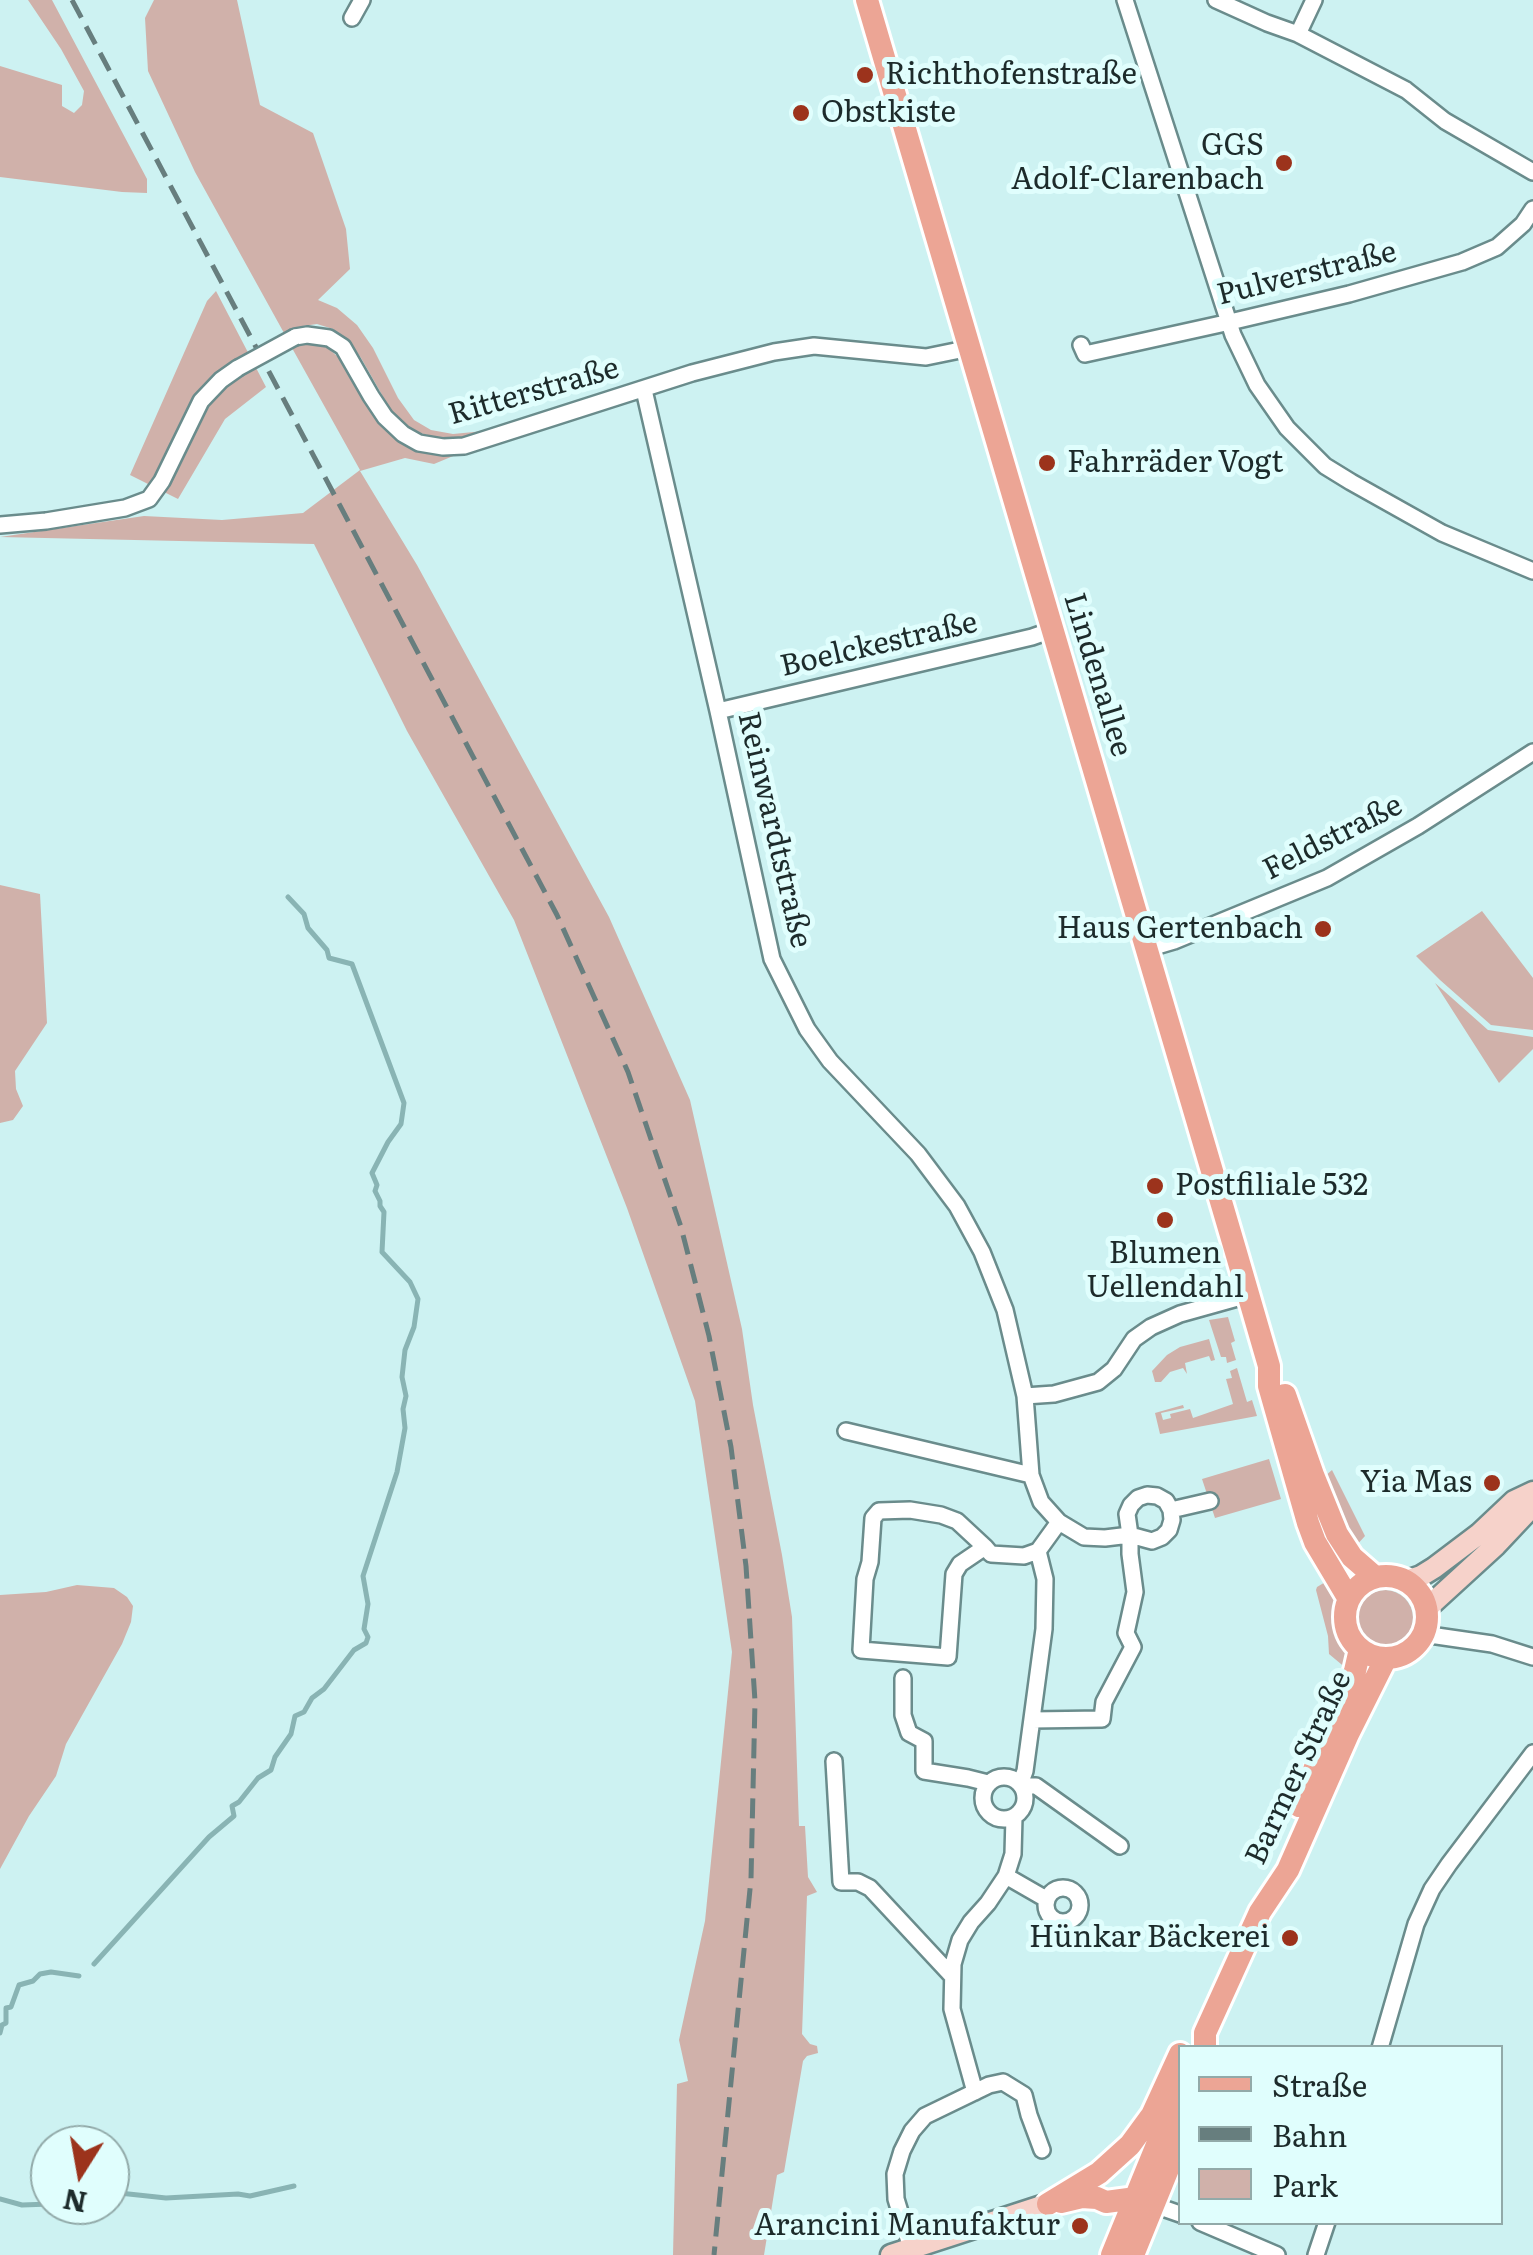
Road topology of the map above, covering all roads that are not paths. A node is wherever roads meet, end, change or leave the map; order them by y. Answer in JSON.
{"nodes":[{"id":1,"x":362,"y":0,"type":"edge"},
{"id":2,"x":867,"y":0,"type":"edge"},
{"id":3,"x":1125,"y":0,"type":"edge"},
{"id":4,"x":1216,"y":0,"type":"edge"},
{"id":5,"x":1314,"y":0,"type":"edge"},
{"id":6,"x":352,"y":18,"type":"dead end"},
{"id":7,"x":1298,"y":34,"type":"junction"},
{"id":8,"x":1533,"y":172,"type":"edge"},
{"id":9,"x":1533,"y":210,"type":"edge"},
{"id":10,"x":1230,"y":322,"type":"junction"},
{"id":11,"x":1081,"y":346,"type":"dead end"},
{"id":12,"x":970,"y":348,"type":"junction"},
{"id":13,"x":644,"y":390,"type":"junction"},
{"id":14,"x":0,"y":525,"type":"edge"},
{"id":15,"x":1533,"y":571,"type":"edge"},
{"id":16,"x":1052,"y":630,"type":"junction"},
{"id":17,"x":718,"y":710,"type":"junction"},
{"id":18,"x":1532,"y":754,"type":"edge"},
{"id":19,"x":1147,"y":949,"type":"junction"},
{"id":20,"x":1248,"y":1295,"type":"junction"},
{"id":21,"x":1268,"y":1366,"type":"junction"},
{"id":22,"x":1026,"y":1396,"type":"junction"},
{"id":23,"x":846,"y":1431,"type":"dead end"},
{"id":24,"x":1031,"y":1475,"type":"junction"},
{"id":25,"x":1533,"y":1492,"type":"edge"},
{"id":26,"x":1210,"y":1501,"type":"dead end"},
{"id":27,"x":1533,"y":1501,"type":"edge"},
{"id":28,"x":1171,"y":1510,"type":"junction"},
{"id":29,"x":1059,"y":1522,"type":"junction"},
{"id":30,"x":1130,"y":1535,"type":"junction"},
{"id":31,"x":984,"y":1547,"type":"junction"},
{"id":32,"x":1038,"y":1551,"type":"junction"},
{"id":33,"x":1375,"y":1577,"type":"junction"},
{"id":34,"x":1406,"y":1581,"type":"junction"},
{"id":35,"x":1349,"y":1600,"type":"junction"},
{"id":36,"x":1426,"y":1609,"type":"junction"},
{"id":37,"x":1423,"y":1634,"type":"junction"},
{"id":38,"x":1360,"y":1649,"type":"junction"},
{"id":39,"x":1533,"y":1657,"type":"edge"},
{"id":40,"x":1386,"y":1658,"type":"junction"},
{"id":41,"x":903,"y":1678,"type":"dead end"},
{"id":42,"x":1032,"y":1720,"type":"junction"},
{"id":43,"x":1533,"y":1753,"type":"edge"},
{"id":44,"x":834,"y":1761,"type":"dead end"},
{"id":45,"x":988,"y":1784,"type":"junction"},
{"id":46,"x":1021,"y":1785,"type":"junction"},
{"id":47,"x":1014,"y":1817,"type":"junction"},
{"id":48,"x":1120,"y":1846,"type":"dead end"},
{"id":49,"x":1006,"y":1876,"type":"junction"},
{"id":50,"x":1046,"y":1899,"type":"dead end"},
{"id":51,"x":1264,"y":1903,"type":"junction"},
{"id":52,"x":952,"y":1976,"type":"junction"},
{"id":53,"x":1194,"y":2045,"type":"edge"},
{"id":54,"x":1381,"y":2045,"type":"edge"},
{"id":55,"x":1178,"y":2072,"type":"edge"},
{"id":56,"x":1178,"y":2087,"type":"edge"},
{"id":57,"x":975,"y":2092,"type":"junction"},
{"id":58,"x":1178,"y":2133,"type":"edge"},
{"id":59,"x":1042,"y":2150,"type":"dead end"},
{"id":60,"x":1084,"y":2183,"type":"junction"},
{"id":61,"x":1145,"y":2201,"type":"junction"},
{"id":62,"x":1048,"y":2204,"type":"junction"},
{"id":63,"x":1178,"y":2213,"type":"edge"},
{"id":64,"x":1207,"y":2225,"type":"edge"},
{"id":65,"x":1326,"y":2225,"type":"edge"},
{"id":66,"x":901,"y":2251,"type":"edge"},
{"id":67,"x":1112,"y":2255,"type":"edge"},
{"id":68,"x":1133,"y":2255,"type":"edge"},
{"id":69,"x":1277,"y":2255,"type":"edge"},
{"id":70,"x":1316,"y":2255,"type":"edge"}],
"edges":[{"from":1,"to":6,"type":"street"},
{"from":2,"to":12,"type":"main road","name":"Lindenallee"},
{"from":3,"to":10,"type":"street"},
{"from":4,"to":7,"type":"street"},
{"from":5,"to":7,"type":"street"},
{"from":7,"to":8,"type":"street"},
{"from":9,"to":10,"type":"street","name":"Pulverstraße"},
{"from":10,"to":11,"type":"street","name":"Pulverstraße"},
{"from":10,"to":15,"type":"street"},
{"from":12,"to":13,"type":"street","name":"Ritterstraße"},
{"from":12,"to":16,"type":"main road","name":"Lindenallee"},
{"from":13,"to":14,"type":"street","name":"Ritterstraße","bridge":true},
{"from":13,"to":17,"type":"street","name":"Reinwardtstraße"},
{"from":16,"to":17,"type":"street","name":"Boelckestraße"},
{"from":16,"to":19,"type":"main road","name":"Lindenallee"},
{"from":17,"to":22,"type":"street","name":"Reinwardtstraße"},
{"from":18,"to":19,"type":"street","name":"Feldstraße"},
{"from":19,"to":20,"type":"main road","name":"Lindenallee"},
{"from":20,"to":21,"type":"main road","name":"Lindenallee"},
{"from":20,"to":22,"type":"street"},
{"from":21,"to":33,"type":"main road","name":"Lindenallee"},
{"from":21,"to":35,"type":"main road","name":"Lindenallee"},
{"from":22,"to":24,"type":"street","name":"Reinwardtstraße"},
{"from":23,"to":24,"type":"street"},
{"from":24,"to":29,"type":"street","name":"Reinwardtstraße"},
{"from":25,"to":34,"type":"main road"},
{"from":26,"to":28,"type":"street"},
{"from":27,"to":36,"type":"main road"},
{"from":28,"to":30,"type":"street"},
{"from":28,"to":30,"type":"street"},
{"from":29,"to":30,"type":"street"},
{"from":29,"to":32,"type":"street"},
{"from":30,"to":42,"type":"street"},
{"from":31,"to":31,"type":"street"},
{"from":31,"to":32,"type":"street"},
{"from":32,"to":42,"type":"street"},
{"from":33,"to":34,"type":"main road"},
{"from":33,"to":35,"type":"main road"},
{"from":34,"to":36,"type":"main road"},
{"from":35,"to":38,"type":"main road"},
{"from":36,"to":37,"type":"main road"},
{"from":37,"to":39,"type":"street"},
{"from":37,"to":40,"type":"main road"},
{"from":38,"to":40,"type":"main road"},
{"from":38,"to":51,"type":"main road","name":"Barmer Straße"},
{"from":40,"to":51,"type":"main road","name":"Barmer Straße"},
{"from":41,"to":45,"type":"street"},
{"from":42,"to":46,"type":"street"},
{"from":43,"to":54,"type":"street"},
{"from":44,"to":52,"type":"street"},
{"from":45,"to":46,"type":"street"},
{"from":45,"to":47,"type":"street"},
{"from":46,"to":47,"type":"street"},
{"from":46,"to":48,"type":"street"},
{"from":47,"to":49,"type":"street"},
{"from":49,"to":50,"type":"street"},
{"from":49,"to":52,"type":"street"},
{"from":51,"to":53,"type":"main road","name":"Barmer Straße"},
{"from":52,"to":57,"type":"street"},
{"from":55,"to":60,"type":"main road","name":"Barmer Straße"},
{"from":56,"to":61,"type":"main road"},
{"from":57,"to":59,"type":"street"},
{"from":57,"to":66,"type":"street"},
{"from":58,"to":61,"type":"main road"},
{"from":60,"to":61,"type":"main road"},
{"from":60,"to":62,"type":"main road","name":"Barmer Straße"},
{"from":61,"to":62,"type":"main road"},
{"from":61,"to":63,"type":"street"},
{"from":61,"to":67,"type":"main road"},
{"from":61,"to":68,"type":"main road"},
{"from":62,"to":66,"type":"main road"},
{"from":64,"to":69,"type":"street"},
{"from":65,"to":70,"type":"street"}]}
